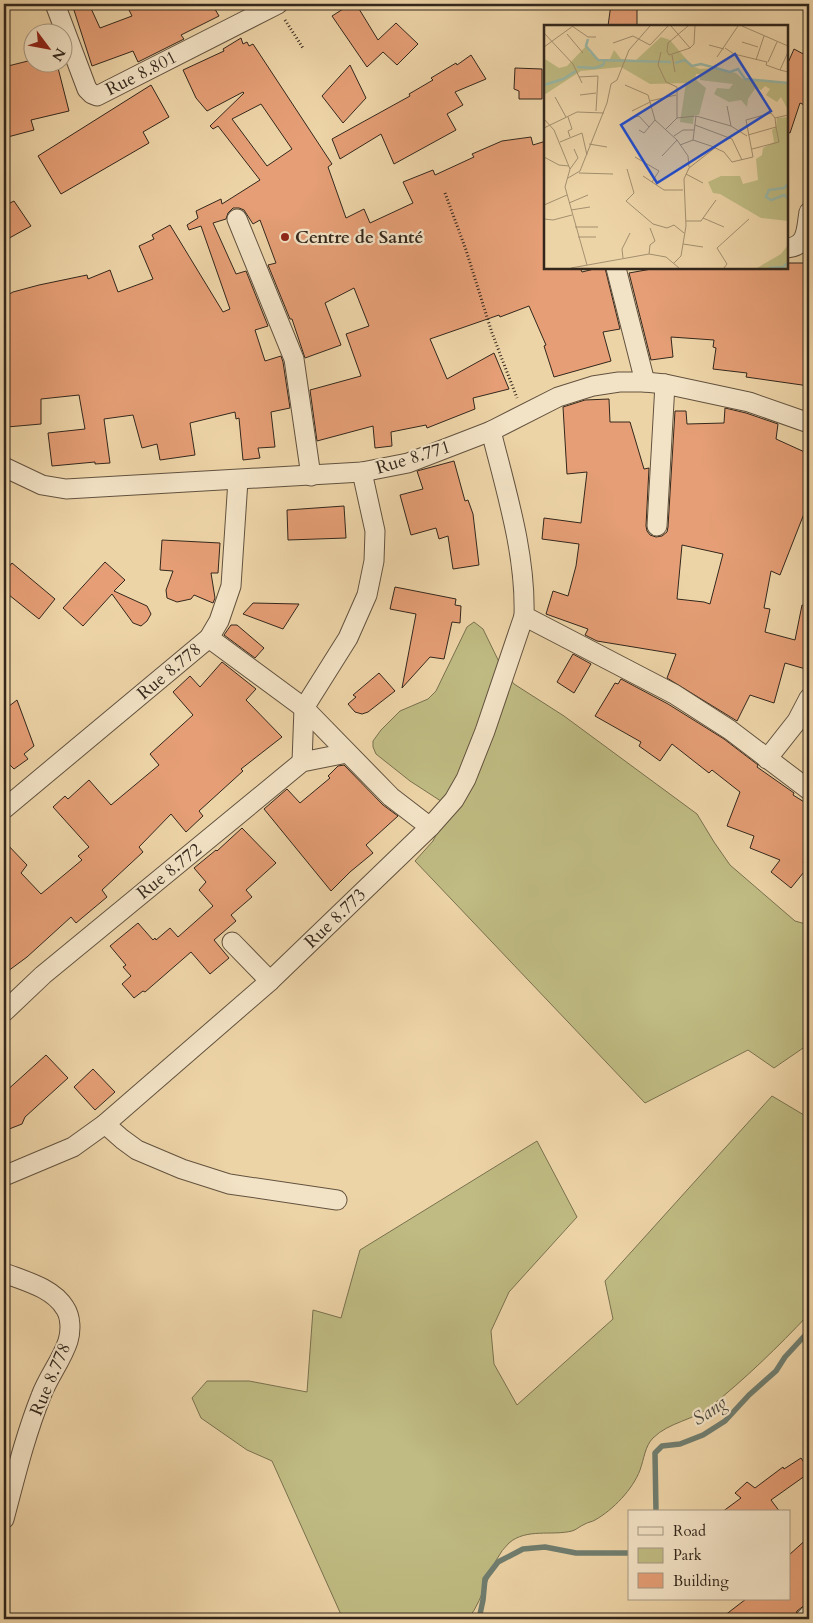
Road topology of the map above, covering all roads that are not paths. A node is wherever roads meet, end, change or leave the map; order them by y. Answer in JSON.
{"nodes":[{"id":1,"x":55,"y":4,"type":"edge"},
{"id":2,"x":276,"y":4,"type":"edge"},
{"id":3,"x":809,"y":212,"type":"edge"},
{"id":4,"x":237,"y":218,"type":"dead end"},
{"id":5,"x":788,"y":248,"type":"edge"},
{"id":6,"x":618,"y":269,"type":"edge"},
{"id":7,"x":645,"y":382,"type":"junction"},
{"id":8,"x":665,"y":384,"type":"junction"},
{"id":9,"x":809,"y":423,"type":"edge"},
{"id":10,"x":491,"y":431,"type":"junction"},
{"id":11,"x":4,"y":467,"type":"edge"},
{"id":12,"x":362,"y":472,"type":"junction"},
{"id":13,"x":311,"y":476,"type":"junction"},
{"id":14,"x":238,"y":480,"type":"junction"},
{"id":15,"x":657,"y":526,"type":"dead end"},
{"id":16,"x":524,"y":616,"type":"junction"},
{"id":17,"x":209,"y":638,"type":"junction"},
{"id":18,"x":809,"y":698,"type":"edge"},
{"id":19,"x":304,"y":708,"type":"junction"},
{"id":20,"x":347,"y":753,"type":"junction"},
{"id":21,"x":767,"y":759,"type":"junction"},
{"id":22,"x":302,"y":762,"type":"junction"},
{"id":23,"x":809,"y":790,"type":"edge"},
{"id":24,"x":4,"y":809,"type":"edge"},
{"id":25,"x":430,"y":827,"type":"junction"},
{"id":26,"x":232,"y":942,"type":"dead end"},
{"id":27,"x":270,"y":981,"type":"junction"},
{"id":28,"x":4,"y":1012,"type":"edge"},
{"id":29,"x":106,"y":1124,"type":"junction"},
{"id":30,"x":4,"y":1176,"type":"edge"},
{"id":31,"x":337,"y":1200,"type":"dead end"},
{"id":32,"x":4,"y":1274,"type":"edge"},
{"id":33,"x":4,"y":1520,"type":"edge"},
{"id":34,"x":809,"y":1615,"type":"edge"},
{"id":35,"x":804,"y":1619,"type":"edge"}],
"edges":[{"from":1,"to":2,"type":"street","name":"Rue 8.801"},
{"from":3,"to":5,"type":"street"},
{"from":4,"to":13,"type":"street"},
{"from":6,"to":7,"type":"street"},
{"from":7,"to":8,"type":"street","name":"Rue 8.771"},
{"from":7,"to":10,"type":"street","name":"Rue 8.771"},
{"from":8,"to":9,"type":"street","name":"Rue 8.771"},
{"from":8,"to":15,"type":"street"},
{"from":10,"to":12,"type":"street","name":"Rue 8.771"},
{"from":10,"to":16,"type":"street","name":"Rue 8.773"},
{"from":11,"to":14,"type":"street","name":"Rue 8.771"},
{"from":12,"to":13,"type":"street","name":"Rue 8.771"},
{"from":12,"to":19,"type":"street"},
{"from":13,"to":14,"type":"street","name":"Rue 8.771"},
{"from":14,"to":17,"type":"street","name":"Rue 8.778"},
{"from":16,"to":21,"type":"street"},
{"from":16,"to":25,"type":"street","name":"Rue 8.773"},
{"from":17,"to":19,"type":"street"},
{"from":17,"to":24,"type":"street","name":"Rue 8.778"},
{"from":18,"to":21,"type":"street"},
{"from":19,"to":20,"type":"street"},
{"from":19,"to":22,"type":"street"},
{"from":20,"to":22,"type":"street","name":"Rue 8.772"},
{"from":20,"to":25,"type":"street"},
{"from":21,"to":23,"type":"street"},
{"from":22,"to":28,"type":"street","name":"Rue 8.772"},
{"from":25,"to":27,"type":"street","name":"Rue 8.773"},
{"from":26,"to":27,"type":"street"},
{"from":27,"to":29,"type":"street","name":"Rue 8.773"},
{"from":29,"to":30,"type":"street","name":"Rue 8.773"},
{"from":29,"to":31,"type":"street"},
{"from":32,"to":33,"type":"street","name":"Rue 8.778"},
{"from":34,"to":35,"type":"street"}]}
